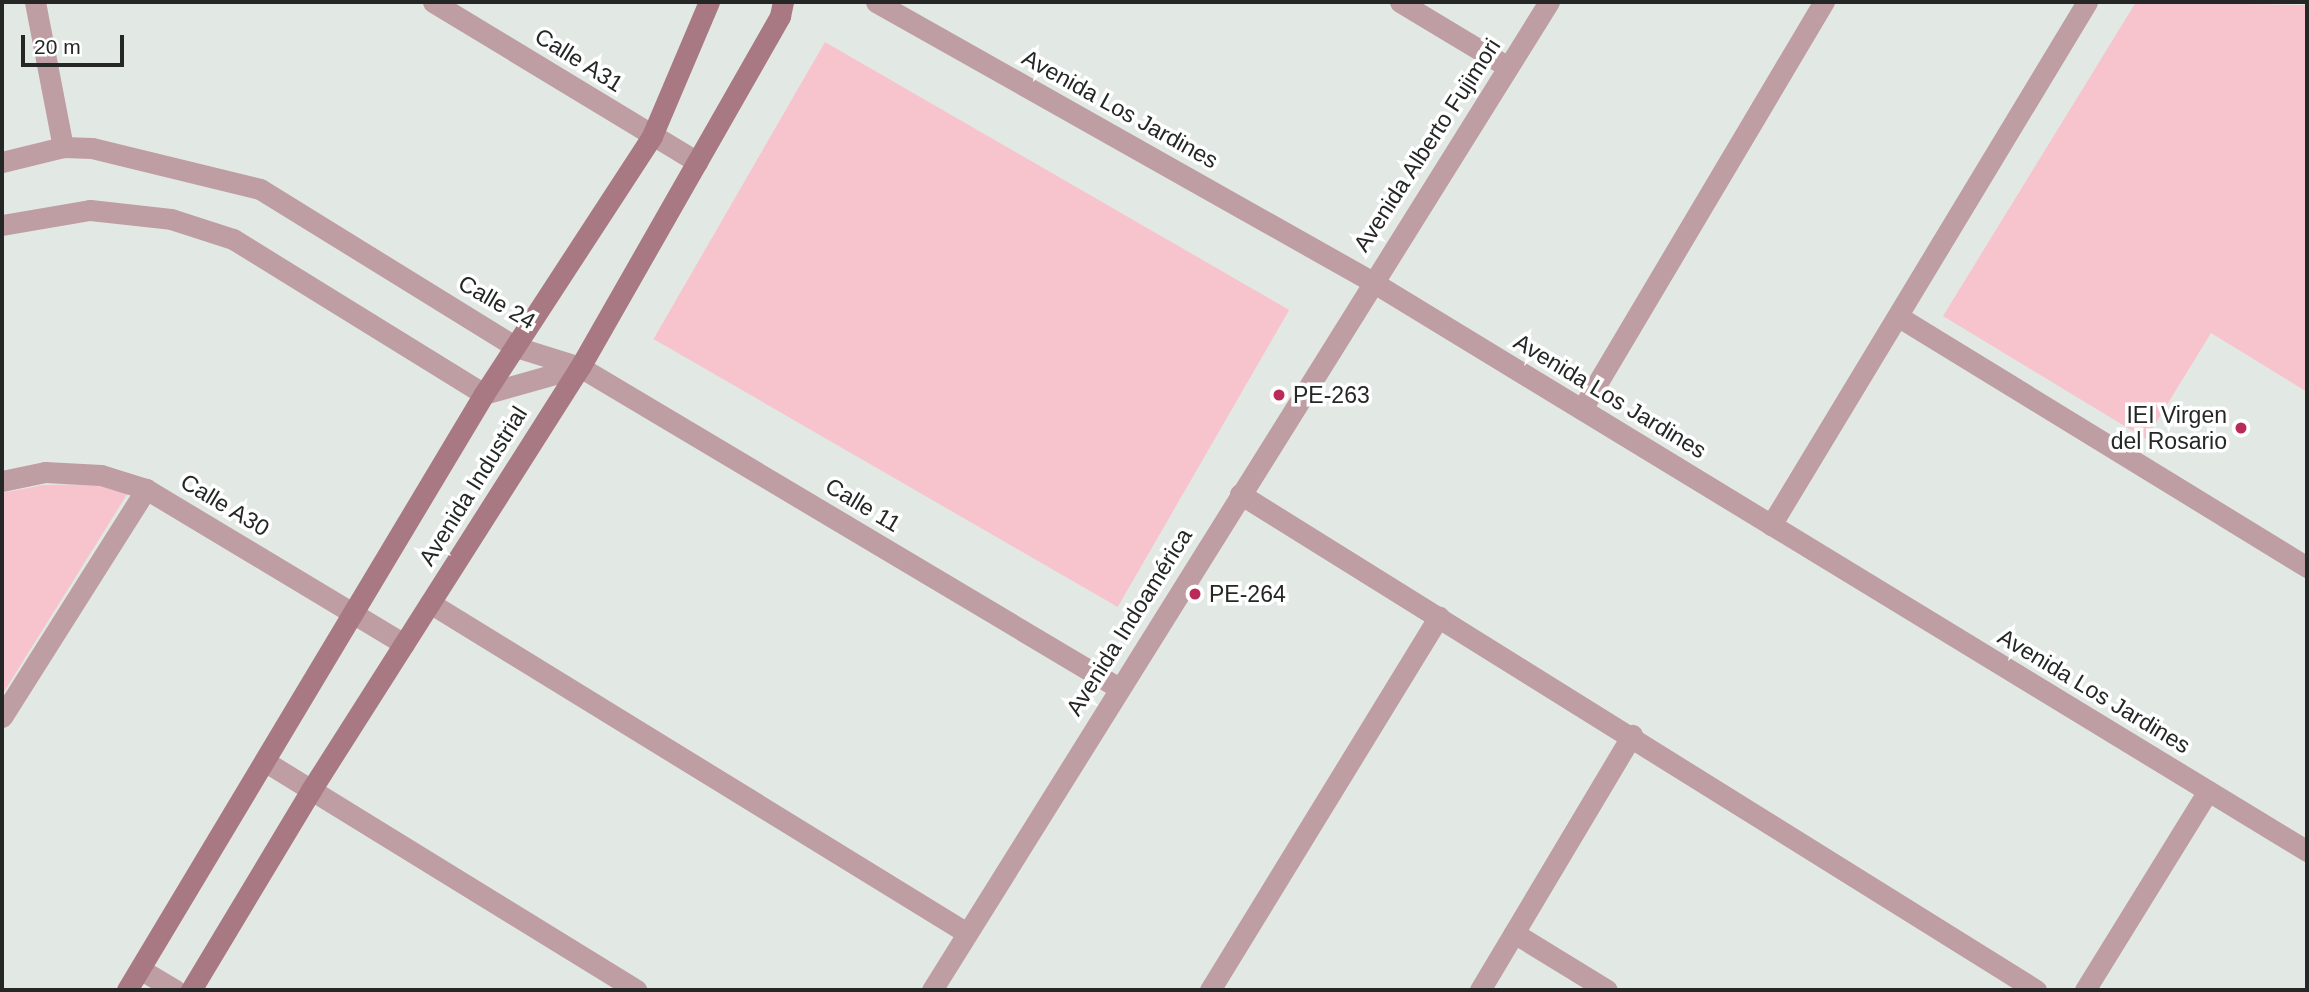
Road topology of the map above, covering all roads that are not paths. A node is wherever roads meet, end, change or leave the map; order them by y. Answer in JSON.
{"nodes":[{"id":1,"x":35,"y":2,"type":"edge"},
{"id":2,"x":436,"y":2,"type":"edge"},
{"id":3,"x":709,"y":2,"type":"edge"},
{"id":4,"x":783,"y":2,"type":"edge"},
{"id":5,"x":876,"y":2,"type":"edge"},
{"id":6,"x":1400,"y":2,"type":"edge"},
{"id":7,"x":1549,"y":2,"type":"edge"},
{"id":8,"x":1824,"y":2,"type":"edge"},
{"id":9,"x":2087,"y":2,"type":"edge"},
{"id":10,"x":1508,"y":67,"type":"junction"},
{"id":11,"x":652,"y":136,"type":"junction"},
{"id":12,"x":64,"y":147,"type":"junction"},
{"id":13,"x":2,"y":162,"type":"edge"},
{"id":14,"x":697,"y":162,"type":"junction"},
{"id":15,"x":2,"y":225,"type":"edge"},
{"id":16,"x":1371,"y":281,"type":"junction"},
{"id":17,"x":1899,"y":317,"type":"junction"},
{"id":18,"x":516,"y":347,"type":"junction"},
{"id":19,"x":580,"y":367,"type":"junction"},
{"id":20,"x":484,"y":394,"type":"junction"},
{"id":21,"x":1582,"y":409,"type":"junction"},
{"id":22,"x":2,"y":481,"type":"edge"},
{"id":23,"x":146,"y":489,"type":"junction"},
{"id":24,"x":1240,"y":494,"type":"junction"},
{"id":25,"x":1771,"y":525,"type":"junction"},
{"id":26,"x":2307,"y":567,"type":"edge"},
{"id":27,"x":430,"y":603,"type":"junction"},
{"id":28,"x":355,"y":612,"type":"junction"},
{"id":29,"x":1439,"y":617,"type":"junction"},
{"id":30,"x":404,"y":644,"type":"junction"},
{"id":31,"x":1119,"y":688,"type":"junction"},
{"id":32,"x":2,"y":717,"type":"edge"},
{"id":33,"x":1632,"y":735,"type":"junction"},
{"id":34,"x":265,"y":762,"type":"junction"},
{"id":35,"x":311,"y":790,"type":"junction"},
{"id":36,"x":2208,"y":791,"type":"junction"},
{"id":37,"x":2307,"y":852,"type":"edge"},
{"id":38,"x":967,"y":933,"type":"junction"},
{"id":39,"x":1514,"y":933,"type":"junction"},
{"id":40,"x":141,"y":969,"type":"junction"},
{"id":41,"x":127,"y":990,"type":"edge"},
{"id":42,"x":176,"y":990,"type":"edge"},
{"id":43,"x":191,"y":990,"type":"edge"},
{"id":44,"x":636,"y":990,"type":"edge"},
{"id":45,"x":932,"y":990,"type":"edge"},
{"id":46,"x":1210,"y":990,"type":"edge"},
{"id":47,"x":1480,"y":990,"type":"edge"},
{"id":48,"x":1607,"y":990,"type":"edge"},
{"id":49,"x":2036,"y":990,"type":"edge"},
{"id":50,"x":2085,"y":990,"type":"edge"}],
"edges":[{"from":1,"to":12,"type":"street"},
{"from":2,"to":11,"type":"street","name":"Calle A31"},
{"from":3,"to":11,"type":"main road","name":"Avenida Industrial"},
{"from":4,"to":14,"type":"main road","name":"Avenida Industrial"},
{"from":5,"to":16,"type":"street","name":"Avenida Los Jardines"},
{"from":6,"to":10,"type":"street"},
{"from":7,"to":10,"type":"street","name":"Avenida Alberto Fujimori"},
{"from":8,"to":21,"type":"street"},
{"from":9,"to":17,"type":"street"},
{"from":10,"to":16,"type":"street","name":"Avenida Alberto Fujimori"},
{"from":11,"to":14,"type":"street","name":"Calle A31"},
{"from":11,"to":18,"type":"main road","name":"Avenida Industrial"},
{"from":12,"to":13,"type":"street","name":"Calle 24"},
{"from":12,"to":18,"type":"street","name":"Calle 24"},
{"from":14,"to":19,"type":"main road","name":"Avenida Industrial"},
{"from":15,"to":20,"type":"street"},
{"from":16,"to":21,"type":"street","name":"Avenida Los Jardines"},
{"from":16,"to":24,"type":"street","name":"Avenida Indoamérica"},
{"from":17,"to":25,"type":"street"},
{"from":17,"to":26,"type":"street"},
{"from":18,"to":19,"type":"street","name":"Calle 24"},
{"from":18,"to":20,"type":"main road","name":"Avenida Industrial"},
{"from":19,"to":20,"type":"street"},
{"from":19,"to":27,"type":"main road","name":"Avenida Industrial"},
{"from":19,"to":31,"type":"street","name":"Calle 11"},
{"from":20,"to":28,"type":"main road","name":"Avenida Industrial"},
{"from":21,"to":25,"type":"street","name":"Avenida Los Jardines"},
{"from":22,"to":23,"type":"street","name":"Calle A30"},
{"from":23,"to":28,"type":"street","name":"Calle A30"},
{"from":23,"to":32,"type":"street"},
{"from":24,"to":29,"type":"street"},
{"from":24,"to":31,"type":"street","name":"Avenida Indoamérica"},
{"from":25,"to":36,"type":"street","name":"Avenida Los Jardines"},
{"from":27,"to":30,"type":"main road","name":"Avenida Industrial"},
{"from":27,"to":38,"type":"street"},
{"from":28,"to":30,"type":"street","name":"Calle A30"},
{"from":28,"to":34,"type":"main road","name":"Avenida Industrial"},
{"from":29,"to":33,"type":"street"},
{"from":29,"to":46,"type":"street"},
{"from":30,"to":35,"type":"main road","name":"Avenida Industrial"},
{"from":31,"to":38,"type":"street","name":"Avenida Indoamérica"},
{"from":33,"to":39,"type":"street"},
{"from":33,"to":49,"type":"street"},
{"from":34,"to":35,"type":"street"},
{"from":34,"to":40,"type":"main road","name":"Avenida Industrial"},
{"from":35,"to":43,"type":"main road","name":"Avenida Industrial"},
{"from":35,"to":44,"type":"street"},
{"from":36,"to":37,"type":"street","name":"Avenida Los Jardines"},
{"from":36,"to":50,"type":"street"},
{"from":38,"to":45,"type":"street","name":"Avenida Indoamérica"},
{"from":39,"to":47,"type":"street"},
{"from":39,"to":48,"type":"street"},
{"from":40,"to":41,"type":"main road","name":"Avenida Industrial"},
{"from":40,"to":42,"type":"street"}]}
